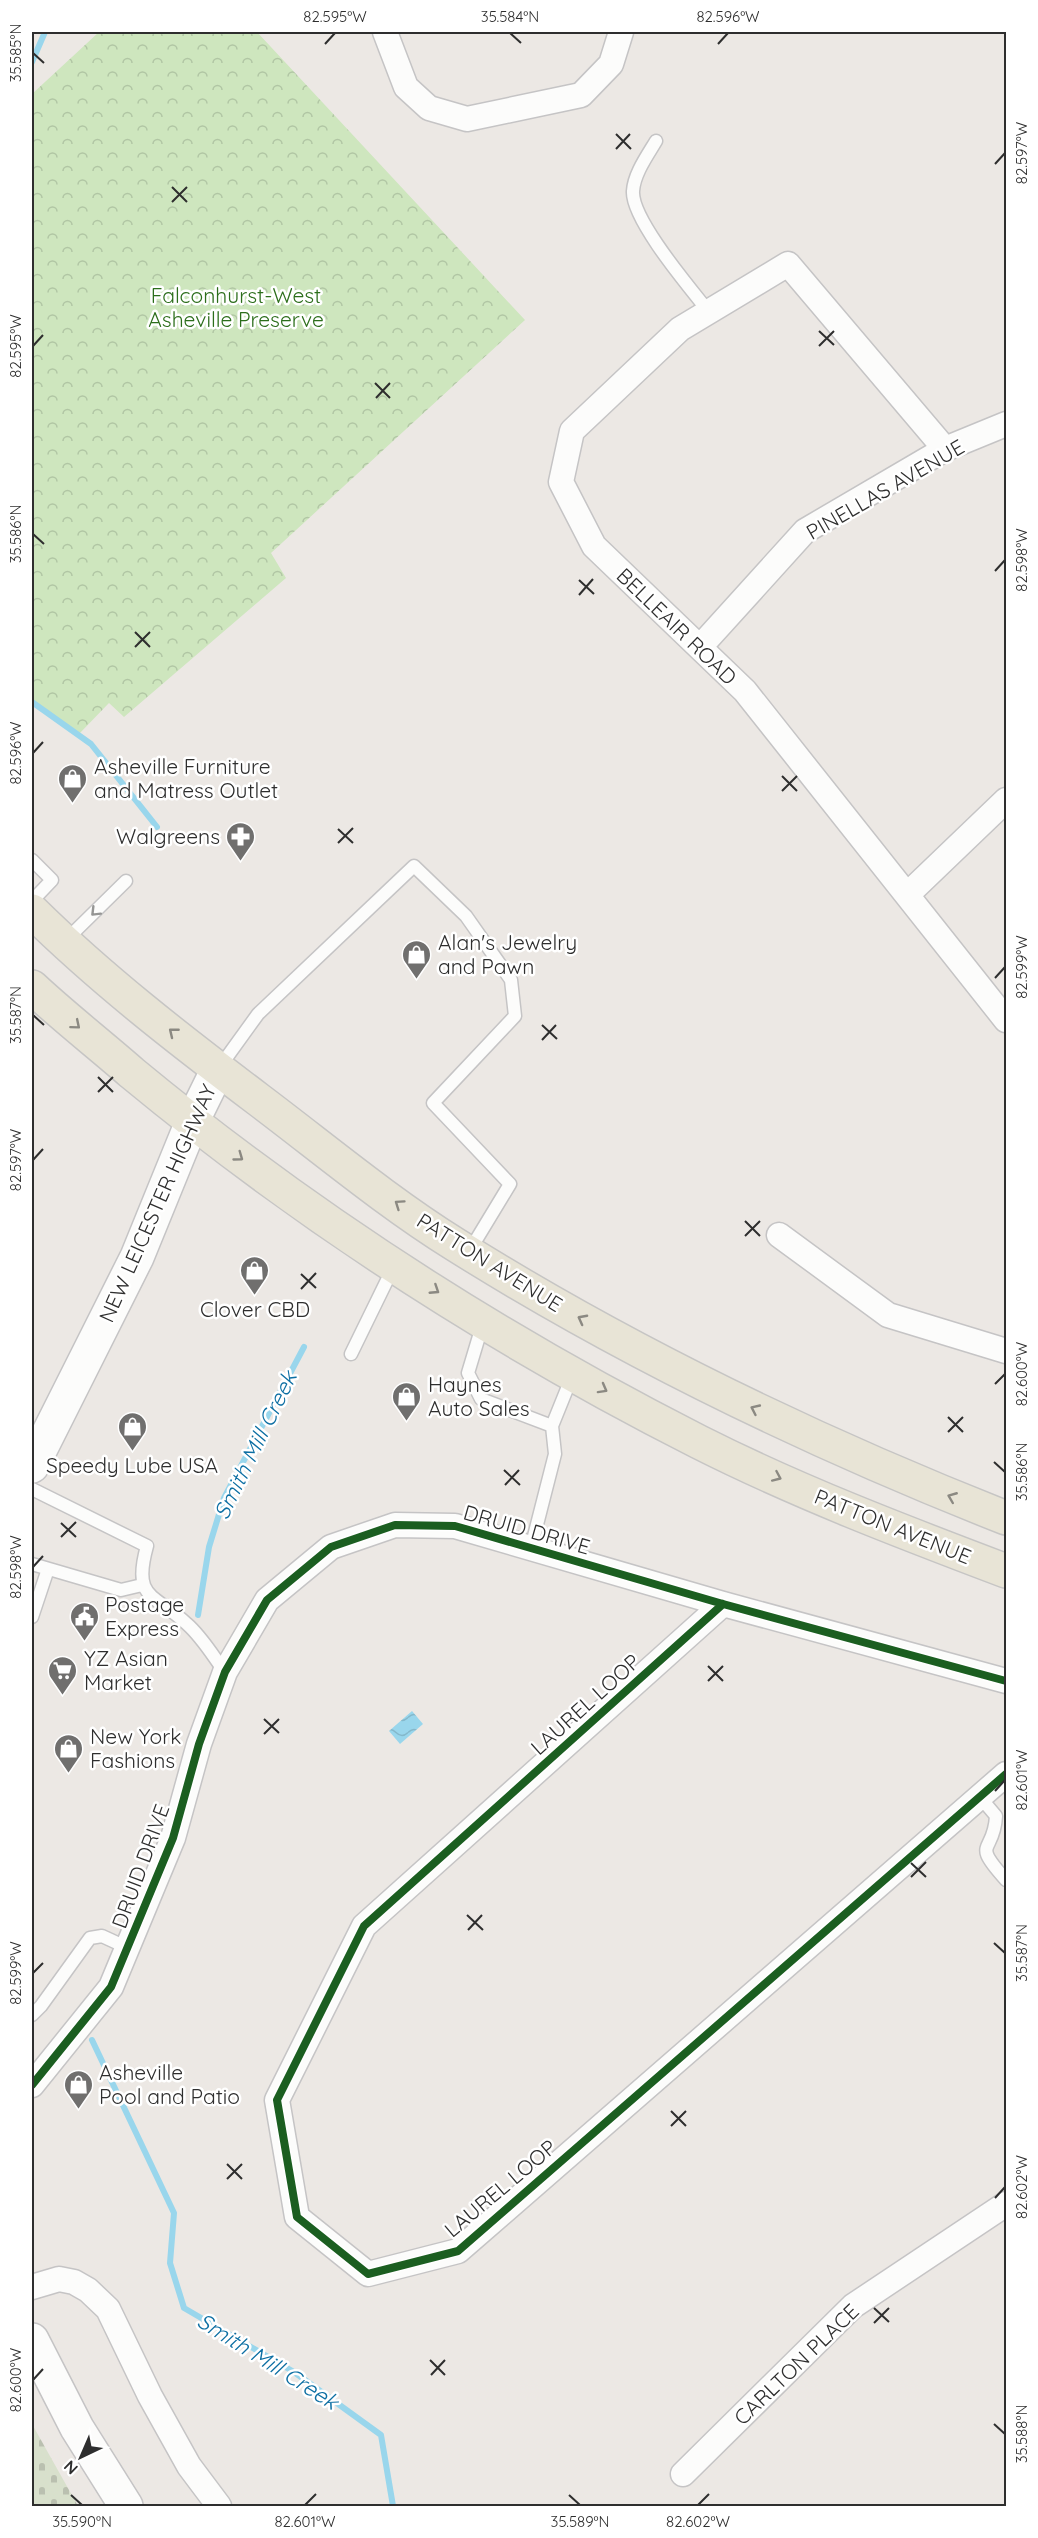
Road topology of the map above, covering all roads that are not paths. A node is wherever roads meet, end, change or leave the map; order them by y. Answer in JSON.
{"nodes":[{"id":1,"x":386,"y":32,"type":"edge"},
{"id":2,"x":621,"y":32,"type":"edge"},
{"id":3,"x":656,"y":141,"type":"dead end"},
{"id":4,"x":709,"y":312,"type":"junction"},
{"id":5,"x":1006,"y":424,"type":"edge"},
{"id":6,"x":945,"y":449,"type":"junction"},
{"id":7,"x":700,"y":647,"type":"junction"},
{"id":8,"x":1006,"y":800,"type":"edge"},
{"id":9,"x":32,"y":860,"type":"edge"},
{"id":10,"x":126,"y":881,"type":"dead end"},
{"id":11,"x":908,"y":894,"type":"junction"},
{"id":12,"x":32,"y":902,"type":"edge"},
{"id":13,"x":32,"y":911,"type":"edge"},
{"id":14,"x":63,"y":943,"type":"junction"},
{"id":15,"x":32,"y":987,"type":"edge"},
{"id":16,"x":1006,"y":1020,"type":"edge"},
{"id":17,"x":218,"y":1069,"type":"junction"},
{"id":18,"x":192,"y":1122,"type":"junction"},
{"id":19,"x":779,"y":1235,"type":"dead end"},
{"id":20,"x":469,"y":1252,"type":"junction"},
{"id":21,"x":395,"y":1264,"type":"junction"},
{"id":22,"x":483,"y":1321,"type":"junction"},
{"id":23,"x":1006,"y":1351,"type":"edge"},
{"id":24,"x":351,"y":1354,"type":"dead end"},
{"id":25,"x":573,"y":1373,"type":"junction"},
{"id":26,"x":552,"y":1426,"type":"junction"},
{"id":27,"x":32,"y":1466,"type":"edge"},
{"id":28,"x":32,"y":1488,"type":"edge"},
{"id":29,"x":1006,"y":1518,"type":"edge"},
{"id":30,"x":531,"y":1548,"type":"junction"},
{"id":31,"x":32,"y":1564,"type":"edge"},
{"id":32,"x":48,"y":1569,"type":"junction"},
{"id":33,"x":1006,"y":1571,"type":"edge"},
{"id":34,"x":142,"y":1586,"type":"junction"},
{"id":35,"x":723,"y":1604,"type":"junction"},
{"id":36,"x":32,"y":1617,"type":"edge"},
{"id":37,"x":225,"y":1672,"type":"junction"},
{"id":38,"x":1006,"y":1681,"type":"edge"},
{"id":39,"x":1006,"y":1774,"type":"edge"},
{"id":40,"x":980,"y":1797,"type":"junction"},
{"id":41,"x":1006,"y":1823,"type":"edge"},
{"id":42,"x":992,"y":1835,"type":"junction"},
{"id":43,"x":1006,"y":1880,"type":"edge"},
{"id":44,"x":128,"y":1948,"type":"junction"},
{"id":45,"x":32,"y":2015,"type":"edge"},
{"id":46,"x":32,"y":2085,"type":"edge"},
{"id":47,"x":1006,"y":2204,"type":"edge"},
{"id":48,"x":32,"y":2287,"type":"edge"},
{"id":49,"x":32,"y":2340,"type":"edge"},
{"id":50,"x":683,"y":2474,"type":"dead end"},
{"id":51,"x":126,"y":2506,"type":"edge"},
{"id":52,"x":219,"y":2506,"type":"edge"}],
"edges":[{"from":1,"to":2,"type":"street"},
{"from":3,"to":4,"type":"lane"},
{"from":4,"to":6,"type":"street","name":"BELLEAIR ROAD"},
{"from":4,"to":7,"type":"street","name":"BELLEAIR ROAD"},
{"from":5,"to":6,"type":"street","name":"PINELLAS AVENUE"},
{"from":6,"to":7,"type":"street","name":"PINELLAS AVENUE"},
{"from":7,"to":11,"type":"street","name":"BELLEAIR ROAD"},
{"from":8,"to":11,"type":"street"},
{"from":9,"to":12,"type":"lane"},
{"from":10,"to":14,"type":"lane","one_way":true},
{"from":11,"to":16,"type":"street","name":"BELLEAIR ROAD"},
{"from":13,"to":14,"type":"main road","name":"PATTON AVENUE"},
{"from":17,"to":14,"type":"main road","name":"PATTON AVENUE","one_way":true},
{"from":15,"to":18,"type":"main road","name":"PATTON AVENUE","one_way":true},
{"from":17,"to":18,"type":"main road","name":"NEW LEICESTER HIGHWAY"},
{"from":20,"to":17,"type":"main road","name":"PATTON AVENUE","one_way":true},
{"from":17,"to":20,"type":"lane"},
{"from":18,"to":21,"type":"main road","name":"PATTON AVENUE","one_way":true},
{"from":18,"to":27,"type":"main road","name":"NEW LEICESTER HIGHWAY"},
{"from":19,"to":23,"type":"street"},
{"from":29,"to":20,"type":"main road","name":"PATTON AVENUE","one_way":true},
{"from":21,"to":22,"type":"main road","name":"PATTON AVENUE","one_way":true},
{"from":21,"to":24,"type":"lane"},
{"from":22,"to":25,"type":"main road","name":"PATTON AVENUE"},
{"from":22,"to":26,"type":"lane"},
{"from":25,"to":26,"type":"lane"},
{"from":25,"to":33,"type":"main road","name":"PATTON AVENUE","one_way":true},
{"from":26,"to":30,"type":"lane"},
{"from":28,"to":34,"type":"lane"},
{"from":30,"to":35,"type":"street","name":"DRUID DRIVE"},
{"from":30,"to":37,"type":"street","name":"DRUID DRIVE"},
{"from":31,"to":32,"type":"lane"},
{"from":32,"to":34,"type":"lane"},
{"from":32,"to":36,"type":"lane"},
{"from":34,"to":37,"type":"lane"},
{"from":35,"to":38,"type":"street","name":"DRUID DRIVE"},
{"from":35,"to":40,"type":"street","name":"LAUREL LOOP"},
{"from":37,"to":44,"type":"street","name":"DRUID DRIVE"},
{"from":39,"to":40,"type":"street","name":"LAUREL LOOP"},
{"from":40,"to":42,"type":"lane"},
{"from":41,"to":42,"type":"lane"},
{"from":42,"to":43,"type":"lane"},
{"from":44,"to":45,"type":"lane"},
{"from":44,"to":46,"type":"street","name":"DRUID DRIVE"},
{"from":47,"to":50,"type":"street","name":"CARLTON PLACE"},
{"from":48,"to":52,"type":"street"},
{"from":49,"to":51,"type":"main road"}]}
